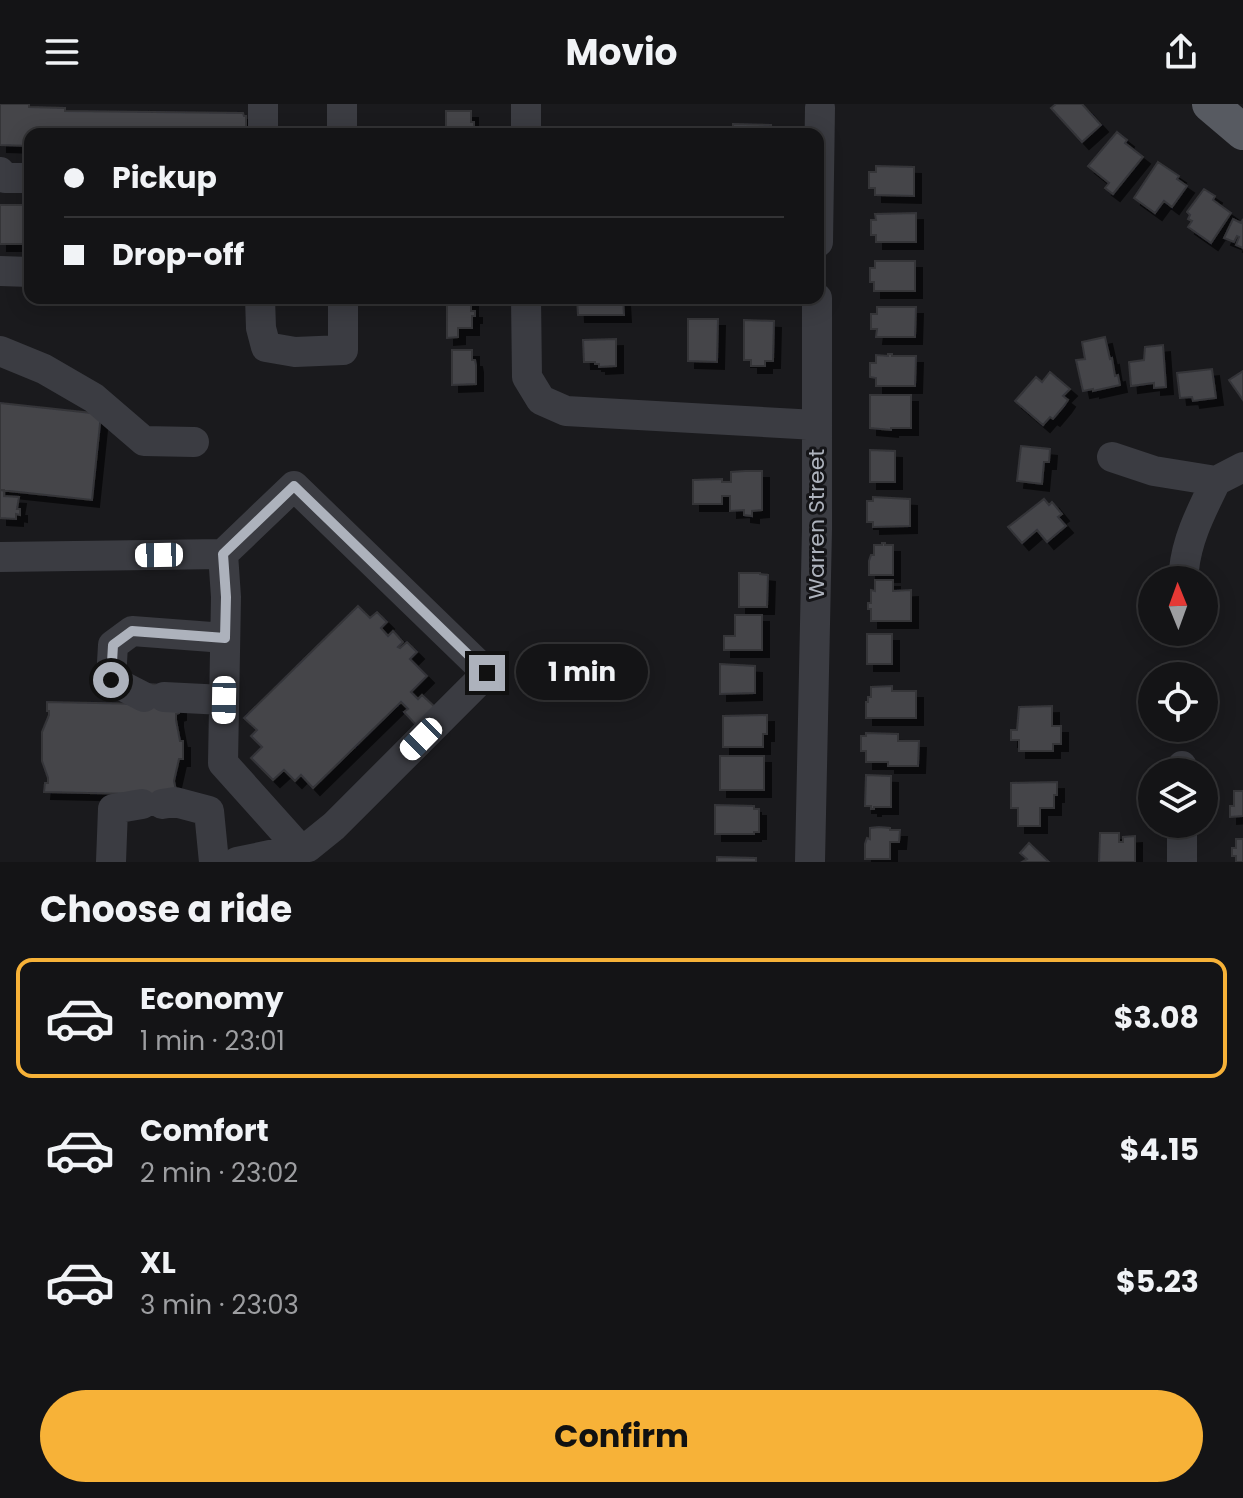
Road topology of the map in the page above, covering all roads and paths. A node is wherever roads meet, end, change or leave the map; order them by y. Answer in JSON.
{"nodes":[{"id":1,"x":263,"y":104,"type":"edge"},
{"id":2,"x":342,"y":104,"type":"edge"},
{"id":3,"x":526,"y":104,"type":"edge"},
{"id":4,"x":1210,"y":104,"type":"edge"},
{"id":5,"x":820,"y":108,"type":"dead end"},
{"id":6,"x":263,"y":128,"type":"edge"},
{"id":7,"x":342,"y":128,"type":"edge"},
{"id":8,"x":526,"y":128,"type":"edge"},
{"id":9,"x":820,"y":128,"type":"edge"},
{"id":10,"x":1243,"y":132,"type":"edge"},
{"id":11,"x":0,"y":271,"type":"edge"},
{"id":12,"x":24,"y":272,"type":"edge"},
{"id":13,"x":343,"y":304,"type":"edge"},
{"id":14,"x":526,"y":304,"type":"edge"},
{"id":15,"x":817,"y":304,"type":"edge"},
{"id":16,"x":261,"y":313,"type":"edge"},
{"id":17,"x":0,"y":351,"type":"edge"},
{"id":18,"x":816,"y":425,"type":"junction"},
{"id":19,"x":194,"y":442,"type":"dead end"},
{"id":20,"x":1112,"y":457,"type":"dead end"},
{"id":21,"x":1243,"y":467,"type":"edge"},
{"id":22,"x":1216,"y":481,"type":"junction"},
{"id":23,"x":223,"y":554,"type":"junction"},
{"id":24,"x":0,"y":557,"type":"edge"},
{"id":25,"x":1184,"y":566,"type":"edge"},
{"id":26,"x":225,"y":638,"type":"junction"},
{"id":27,"x":224,"y":700,"type":"junction"},
{"id":28,"x":1182,"y":838,"type":"edge"},
{"id":29,"x":300,"y":849,"type":"junction"},
{"id":30,"x":111,"y":862,"type":"edge"},
{"id":31,"x":214,"y":862,"type":"edge"},
{"id":32,"x":237,"y":862,"type":"edge"},
{"id":33,"x":810,"y":862,"type":"edge"},
{"id":34,"x":1182,"y":862,"type":"edge"}],
"edges":[{"from":1,"to":6,"type":"street"},
{"from":2,"to":7,"type":"street"},
{"from":3,"to":8,"type":"street"},
{"from":4,"to":10,"type":"main road"},
{"from":5,"to":9,"type":"street"},
{"from":11,"to":12,"type":"street"},
{"from":13,"to":16,"type":"street"},
{"from":14,"to":18,"type":"street","name":"Warren Street"},
{"from":15,"to":18,"type":"street"},
{"from":17,"to":19,"type":"street"},
{"from":18,"to":33,"type":"street","name":"Warren Street"},
{"from":20,"to":22,"type":"street"},
{"from":21,"to":22,"type":"street"},
{"from":22,"to":25,"type":"street"},
{"from":23,"to":24,"type":"street"},
{"from":23,"to":26,"type":"street"},
{"from":23,"to":29,"type":"street"},
{"from":26,"to":27,"type":"street"},
{"from":26,"to":27,"type":"street"},
{"from":27,"to":29,"type":"street"},
{"from":28,"to":34,"type":"street"},
{"from":29,"to":32,"type":"street"},
{"from":30,"to":31,"type":"street"}]}
